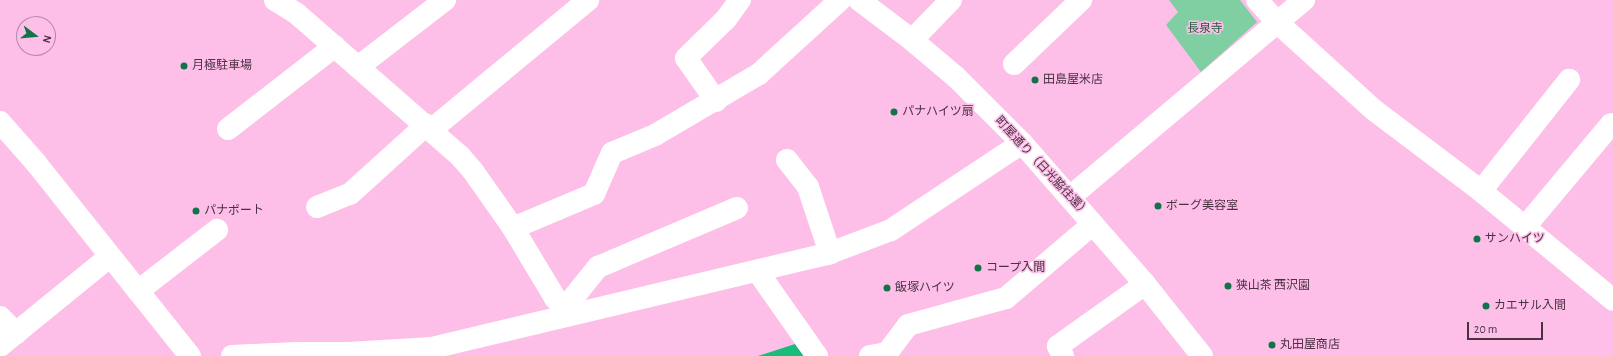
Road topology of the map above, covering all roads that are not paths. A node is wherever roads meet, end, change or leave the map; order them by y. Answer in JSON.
{"nodes":[{"id":1,"x":275,"y":0,"type":"edge"},
{"id":2,"x":445,"y":0,"type":"edge"},
{"id":3,"x":588,"y":0,"type":"edge"},
{"id":4,"x":740,"y":0,"type":"edge"},
{"id":5,"x":840,"y":0,"type":"edge"},
{"id":6,"x":860,"y":0,"type":"edge"},
{"id":7,"x":951,"y":0,"type":"edge"},
{"id":8,"x":1081,"y":0,"type":"edge"},
{"id":9,"x":1257,"y":0,"type":"edge"},
{"id":10,"x":1304,"y":0,"type":"edge"},
{"id":11,"x":1278,"y":23,"type":"junction"},
{"id":12,"x":912,"y":40,"type":"junction"},
{"id":13,"x":335,"y":46,"type":"junction"},
{"id":14,"x":1014,"y":64,"type":"dead end"},
{"id":15,"x":358,"y":67,"type":"junction"},
{"id":16,"x":1570,"y":80,"type":"dead end"},
{"id":17,"x":716,"y":100,"type":"junction"},
{"id":18,"x":0,"y":122,"type":"edge"},
{"id":19,"x":1611,"y":124,"type":"dead end"},
{"id":20,"x":429,"y":128,"type":"junction"},
{"id":21,"x":228,"y":129,"type":"dead end"},
{"id":22,"x":1022,"y":143,"type":"junction"},
{"id":23,"x":787,"y":160,"type":"dead end"},
{"id":24,"x":1481,"y":191,"type":"junction"},
{"id":25,"x":1070,"y":197,"type":"junction"},
{"id":26,"x":317,"y":207,"type":"dead end"},
{"id":27,"x":737,"y":208,"type":"dead end"},
{"id":28,"x":1093,"y":224,"type":"junction"},
{"id":29,"x":1525,"y":227,"type":"junction"},
{"id":30,"x":513,"y":228,"type":"junction"},
{"id":31,"x":217,"y":230,"type":"dead end"},
{"id":32,"x":830,"y":253,"type":"junction"},
{"id":33,"x":109,"y":257,"type":"junction"},
{"id":34,"x":758,"y":272,"type":"junction"},
{"id":35,"x":1145,"y":284,"type":"junction"},
{"id":36,"x":138,"y":291,"type":"junction"},
{"id":37,"x":1613,"y":300,"type":"edge"},
{"id":38,"x":566,"y":312,"type":"junction"},
{"id":39,"x":0,"y":317,"type":"edge"},
{"id":40,"x":8,"y":340,"type":"edge"},
{"id":41,"x":435,"y":352,"type":"edge"},
{"id":42,"x":265,"y":355,"type":"edge"},
{"id":43,"x":350,"y":355,"type":"edge"},
{"id":44,"x":190,"y":356,"type":"edge"},
{"id":45,"x":232,"y":356,"type":"edge"},
{"id":46,"x":817,"y":356,"type":"edge"},
{"id":47,"x":870,"y":356,"type":"edge"},
{"id":48,"x":1063,"y":356,"type":"edge"},
{"id":49,"x":1202,"y":356,"type":"edge"}],
"edges":[{"from":1,"to":13,"type":"street"},
{"from":2,"to":15,"type":"street"},
{"from":3,"to":20,"type":"street"},
{"from":4,"to":17,"type":"street"},
{"from":5,"to":17,"type":"street"},
{"from":6,"to":12,"type":"street","name":"町屋通り（日光脇往還）"},
{"from":7,"to":12,"type":"street"},
{"from":8,"to":14,"type":"street"},
{"from":9,"to":11,"type":"street"},
{"from":10,"to":11,"type":"street"},
{"from":11,"to":24,"type":"street"},
{"from":11,"to":25,"type":"street"},
{"from":12,"to":22,"type":"street","name":"町屋通り（日光脇往還）"},
{"from":13,"to":15,"type":"street"},
{"from":13,"to":21,"type":"street"},
{"from":15,"to":20,"type":"street"},
{"from":16,"to":24,"type":"street"},
{"from":17,"to":30,"type":"street"},
{"from":18,"to":33,"type":"street"},
{"from":19,"to":29,"type":"street"},
{"from":20,"to":26,"type":"street"},
{"from":20,"to":30,"type":"street"},
{"from":22,"to":25,"type":"street","name":"町屋通り（日光脇往還）"},
{"from":22,"to":32,"type":"street"},
{"from":23,"to":32,"type":"street"},
{"from":24,"to":29,"type":"street"},
{"from":25,"to":28,"type":"street","name":"町屋通り（日光脇往還）"},
{"from":27,"to":38,"type":"street"},
{"from":28,"to":35,"type":"street","name":"町屋通り（日光脇往還）"},
{"from":28,"to":47,"type":"street"},
{"from":29,"to":37,"type":"street"},
{"from":30,"to":38,"type":"street"},
{"from":31,"to":36,"type":"street"},
{"from":32,"to":34,"type":"street"},
{"from":33,"to":36,"type":"street"},
{"from":33,"to":40,"type":"street"},
{"from":34,"to":38,"type":"street"},
{"from":34,"to":46,"type":"street"},
{"from":35,"to":48,"type":"street"},
{"from":35,"to":49,"type":"street","name":"町屋通り（日光脇往還）"},
{"from":36,"to":44,"type":"street"},
{"from":38,"to":41,"type":"street"},
{"from":39,"to":40,"type":"street"},
{"from":41,"to":43,"type":"street"},
{"from":42,"to":43,"type":"street"},
{"from":42,"to":45,"type":"street"}]}
